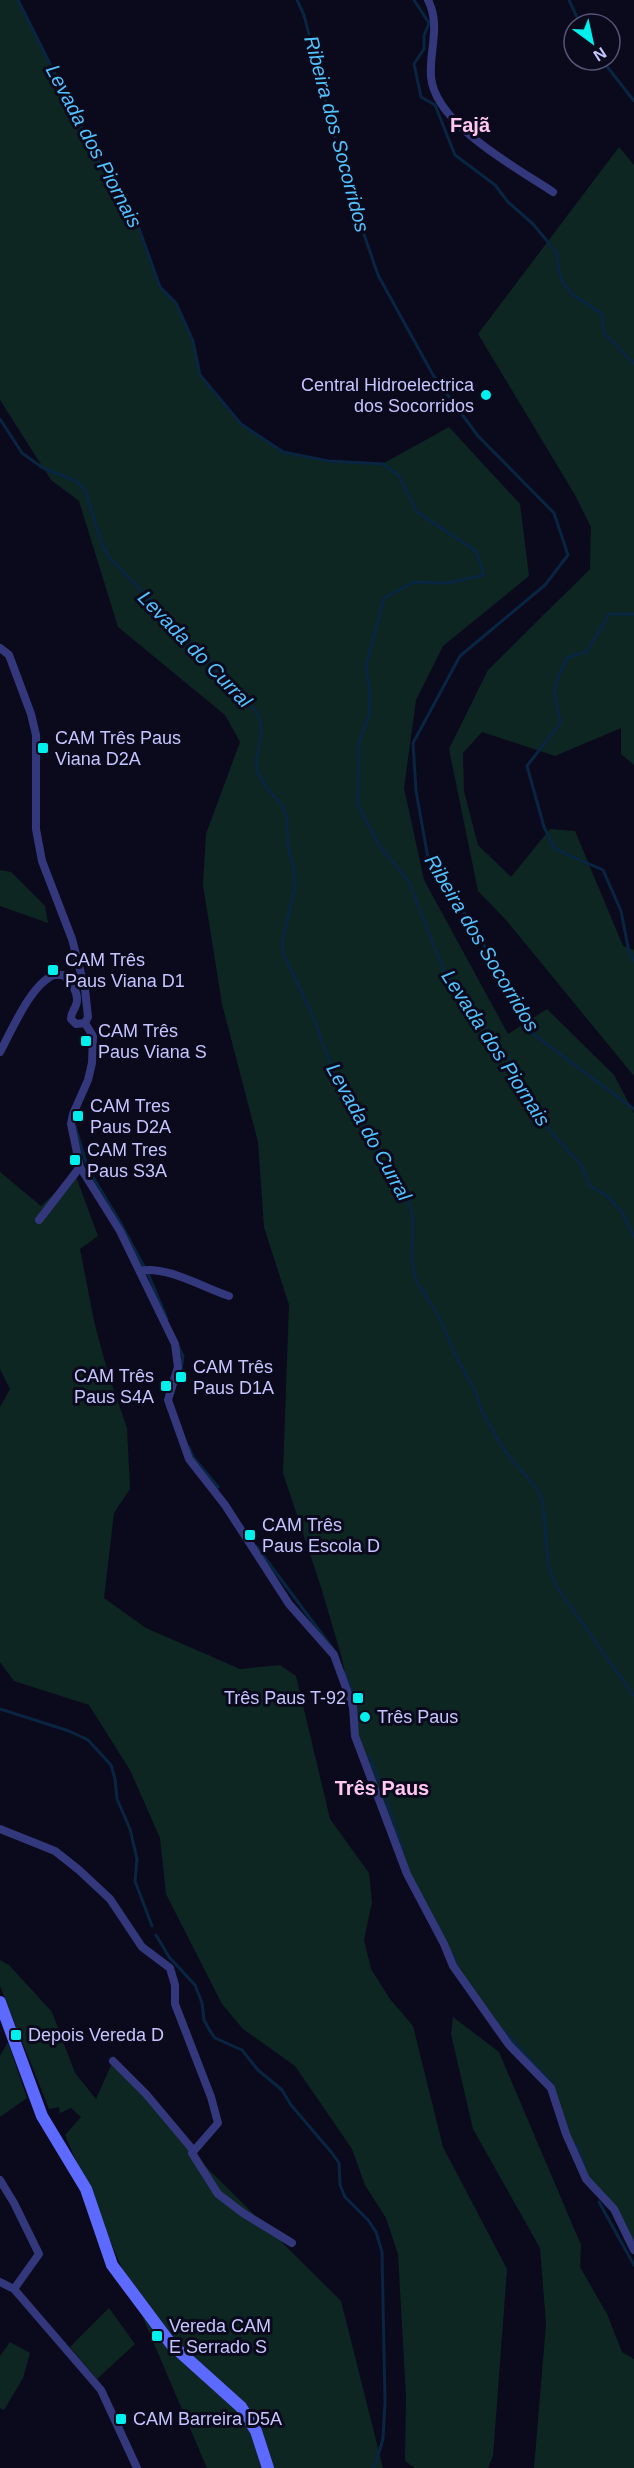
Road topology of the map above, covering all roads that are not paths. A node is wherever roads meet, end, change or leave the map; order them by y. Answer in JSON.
{"nodes":[{"id":1,"x":428,"y":0,"type":"edge"},
{"id":2,"x":553,"y":192,"type":"dead end"},
{"id":3,"x":0,"y":648,"type":"edge"},
{"id":4,"x":85,"y":1023,"type":"junction"},
{"id":5,"x":0,"y":1052,"type":"edge"},
{"id":6,"x":80,"y":1167,"type":"junction"},
{"id":7,"x":39,"y":1220,"type":"dead end"},
{"id":8,"x":140,"y":1271,"type":"junction"},
{"id":9,"x":229,"y":1296,"type":"dead end"},
{"id":10,"x":0,"y":1829,"type":"edge"},
{"id":11,"x":0,"y":2002,"type":"edge"},
{"id":12,"x":113,"y":2061,"type":"dead end"},
{"id":13,"x":193,"y":2150,"type":"junction"},
{"id":14,"x":0,"y":2180,"type":"edge"},
{"id":15,"x":292,"y":2243,"type":"dead end"},
{"id":16,"x":634,"y":2250,"type":"edge"},
{"id":17,"x":0,"y":2282,"type":"edge"},
{"id":18,"x":14,"y":2289,"type":"junction"},
{"id":19,"x":137,"y":2468,"type":"edge"},
{"id":20,"x":268,"y":2468,"type":"edge"}],
"edges":[{"from":1,"to":2,"type":"street"},
{"from":3,"to":4,"type":"street"},
{"from":4,"to":5,"type":"street"},
{"from":4,"to":6,"type":"street"},
{"from":6,"to":7,"type":"street"},
{"from":6,"to":8,"type":"street"},
{"from":8,"to":9,"type":"street"},
{"from":8,"to":16,"type":"street"},
{"from":10,"to":13,"type":"street"},
{"from":11,"to":20,"type":"main road"},
{"from":12,"to":13,"type":"street"},
{"from":13,"to":15,"type":"street"},
{"from":14,"to":18,"type":"street"},
{"from":17,"to":18,"type":"street"},
{"from":18,"to":19,"type":"street"}]}
